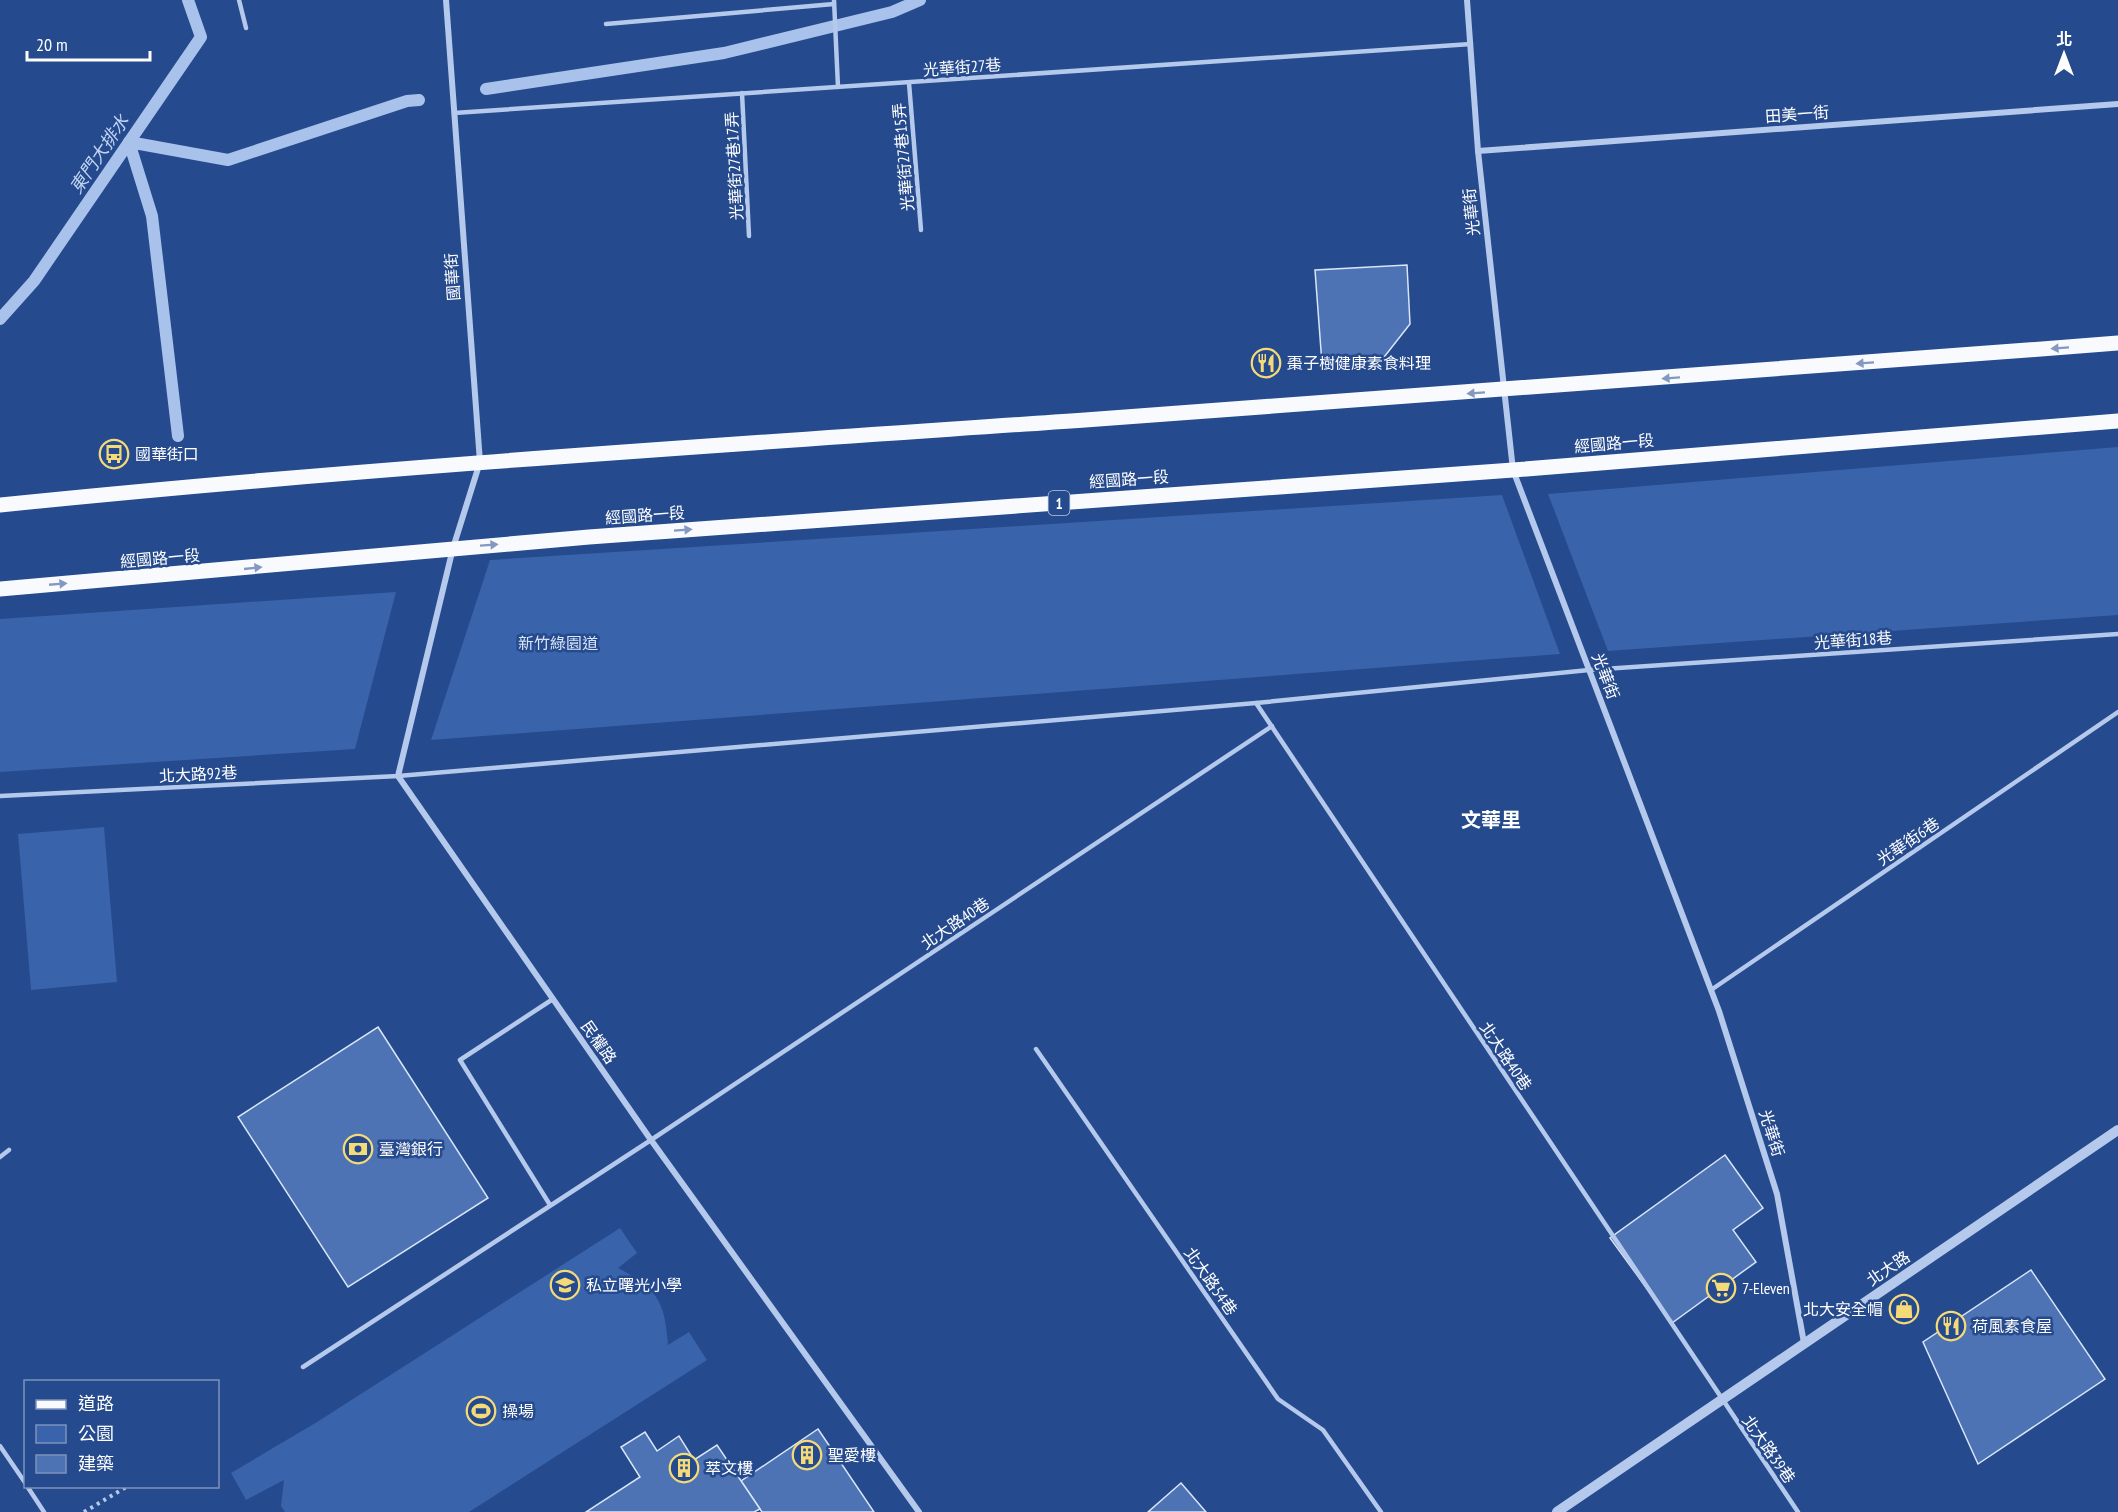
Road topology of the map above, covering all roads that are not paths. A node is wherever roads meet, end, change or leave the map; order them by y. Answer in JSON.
{"nodes":[{"id":1,"x":239,"y":0,"type":"edge"},
{"id":2,"x":446,"y":0,"type":"edge"},
{"id":3,"x":1467,"y":0,"type":"edge"},
{"id":4,"x":834,"y":2,"type":"edge"},
{"id":5,"x":606,"y":24,"type":"dead end"},
{"id":6,"x":246,"y":27,"type":"dead end"},
{"id":7,"x":1471,"y":44,"type":"junction"},
{"id":8,"x":909,"y":83,"type":"junction"},
{"id":9,"x":838,"y":87,"type":"junction"},
{"id":10,"x":742,"y":93,"type":"junction"},
{"id":11,"x":2118,"y":104,"type":"edge"},
{"id":12,"x":454,"y":113,"type":"junction"},
{"id":13,"x":1478,"y":151,"type":"junction"},
{"id":14,"x":921,"y":230,"type":"dead end"},
{"id":15,"x":749,"y":236,"type":"dead end"},
{"id":16,"x":2118,"y":343,"type":"edge"},
{"id":17,"x":1505,"y":391,"type":"junction"},
{"id":18,"x":2118,"y":421,"type":"edge"},
{"id":19,"x":480,"y":462,"type":"junction"},
{"id":20,"x":1513,"y":470,"type":"junction"},
{"id":21,"x":0,"y":505,"type":"edge"},
{"id":22,"x":453,"y":548,"type":"junction"},
{"id":23,"x":0,"y":589,"type":"edge"},
{"id":24,"x":2118,"y":634,"type":"edge"},
{"id":25,"x":1589,"y":670,"type":"junction"},
{"id":26,"x":1256,"y":703,"type":"junction"},
{"id":27,"x":2118,"y":712,"type":"edge"},
{"id":28,"x":1272,"y":726,"type":"junction"},
{"id":29,"x":398,"y":776,"type":"junction"},
{"id":30,"x":0,"y":796,"type":"edge"},
{"id":31,"x":1711,"y":990,"type":"junction"},
{"id":32,"x":553,"y":999,"type":"junction"},
{"id":33,"x":1036,"y":1049,"type":"dead end"},
{"id":34,"x":2118,"y":1130,"type":"edge"},
{"id":35,"x":651,"y":1140,"type":"junction"},
{"id":36,"x":9,"y":1150,"type":"dead end"},
{"id":37,"x":0,"y":1157,"type":"edge"},
{"id":38,"x":550,"y":1205,"type":"junction"},
{"id":39,"x":1804,"y":1343,"type":"junction"},
{"id":40,"x":303,"y":1367,"type":"dead end"},
{"id":41,"x":1721,"y":1400,"type":"junction"},
{"id":42,"x":0,"y":1446,"type":"edge"},
{"id":43,"x":24,"y":1483,"type":"edge"},
{"id":44,"x":27,"y":1488,"type":"edge"},
{"id":45,"x":44,"y":1512,"type":"edge"},
{"id":46,"x":919,"y":1512,"type":"edge"},
{"id":47,"x":1381,"y":1512,"type":"edge"},
{"id":48,"x":1557,"y":1512,"type":"edge"},
{"id":49,"x":1798,"y":1512,"type":"edge"}],
"edges":[{"from":1,"to":6,"type":"lane"},
{"from":2,"to":12,"type":"street","name":"國華街"},
{"from":3,"to":7,"type":"street","name":"光華街"},
{"from":4,"to":5,"type":"lane"},
{"from":4,"to":9,"type":"lane"},
{"from":7,"to":8,"type":"lane","name":"光華街27巷"},
{"from":7,"to":13,"type":"street","name":"光華街"},
{"from":8,"to":9,"type":"lane","name":"光華街27巷"},
{"from":8,"to":14,"type":"lane","name":"光華街27巷15弄"},
{"from":9,"to":10,"type":"lane","name":"光華街27巷"},
{"from":10,"to":12,"type":"lane","name":"光華街27巷"},
{"from":10,"to":15,"type":"lane","name":"光華街27巷17弄"},
{"from":11,"to":13,"type":"street","name":"田美一街"},
{"from":12,"to":19,"type":"street","name":"國華街"},
{"from":13,"to":17,"type":"street","name":"光華街"},
{"from":16,"to":17,"type":"main road","one_way":true},
{"from":17,"to":19,"type":"main road","one_way":true},
{"from":17,"to":20,"type":"street","name":"光華街"},
{"from":18,"to":20,"type":"main road","name":"經國路一段","number":"1"},
{"from":19,"to":21,"type":"main road"},
{"from":19,"to":22,"type":"street","name":"國華街"},
{"from":22,"to":20,"type":"main road","name":"經國路一段","number":"1","one_way":true},
{"from":20,"to":25,"type":"street","name":"光華街"},
{"from":23,"to":22,"type":"main road","name":"經國路一段","number":"1","one_way":true},
{"from":22,"to":29,"type":"street"},
{"from":24,"to":25,"type":"lane","name":"光華街18巷"},
{"from":25,"to":26,"type":"lane","name":"光華街18巷"},
{"from":25,"to":31,"type":"street","name":"光華街"},
{"from":26,"to":28,"type":"lane","name":"北大路40巷"},
{"from":26,"to":29,"type":"lane","name":"北大路92巷"},
{"from":27,"to":31,"type":"lane","name":"光華街6巷"},
{"from":28,"to":35,"type":"lane","name":"北大路40巷"},
{"from":28,"to":41,"type":"lane","name":"北大路40巷"},
{"from":29,"to":30,"type":"lane","name":"北大路92巷"},
{"from":29,"to":32,"type":"street","name":"民權路"},
{"from":31,"to":39,"type":"street","name":"光華街"},
{"from":32,"to":35,"type":"street","name":"民權路"},
{"from":32,"to":38,"type":"lane"},
{"from":33,"to":47,"type":"lane","name":"北大路54巷"},
{"from":34,"to":39,"type":"street","name":"北大路"},
{"from":35,"to":38,"type":"lane","name":"北大路40巷"},
{"from":35,"to":46,"type":"street","name":"民權路"},
{"from":36,"to":37,"type":"lane"},
{"from":38,"to":40,"type":"lane","name":"北大路40巷"},
{"from":39,"to":41,"type":"street","name":"北大路"},
{"from":41,"to":48,"type":"street","name":"北大路"},
{"from":41,"to":49,"type":"lane","name":"北大路39巷"},
{"from":42,"to":43,"type":"lane"},
{"from":44,"to":45,"type":"lane"}]}
